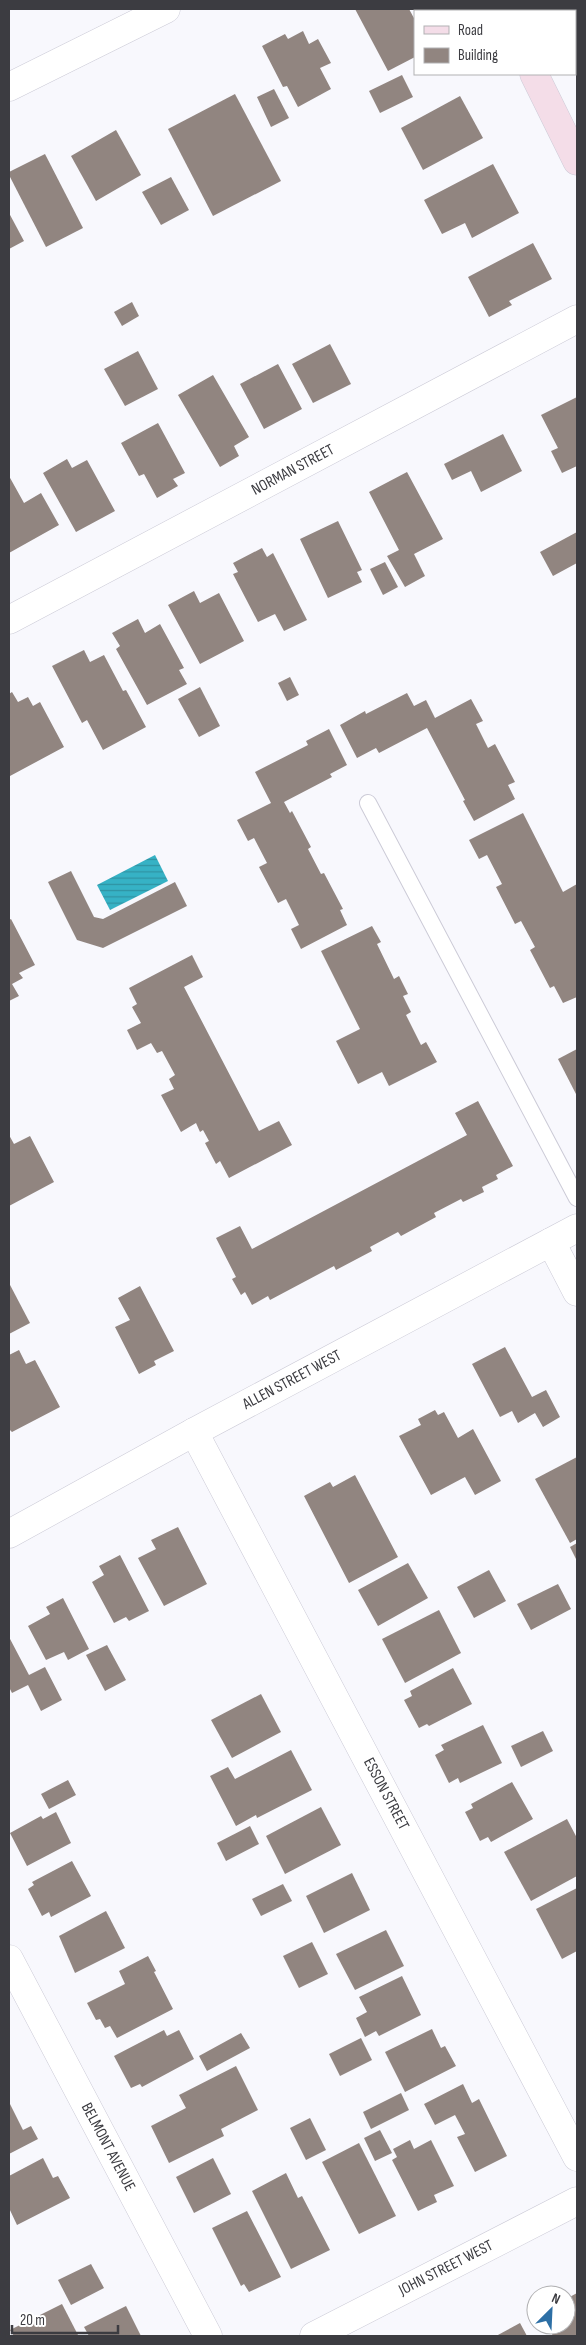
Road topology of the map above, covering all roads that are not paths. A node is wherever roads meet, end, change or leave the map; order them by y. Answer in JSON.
{"nodes":[{"id":1,"x":166,"y":9,"type":"edge"},
{"id":2,"x":534,"y":75,"type":"edge"},
{"id":3,"x":9,"y":87,"type":"edge"},
{"id":4,"x":577,"y":161,"type":"edge"},
{"id":5,"x":577,"y":319,"type":"edge"},
{"id":6,"x":9,"y":620,"type":"edge"},
{"id":7,"x":368,"y":803,"type":"dead end"},
{"id":8,"x":577,"y":1198,"type":"edge"},
{"id":9,"x":577,"y":1228,"type":"edge"},
{"id":10,"x":551,"y":1242,"type":"junction"},
{"id":11,"x":577,"y":1292,"type":"edge"},
{"id":12,"x":194,"y":1432,"type":"junction"},
{"id":13,"x":9,"y":1534,"type":"edge"},
{"id":14,"x":9,"y":1959,"type":"edge"},
{"id":15,"x":577,"y":2157,"type":"edge"},
{"id":16,"x":577,"y":2201,"type":"edge"},
{"id":17,"x":208,"y":2336,"type":"edge"},
{"id":18,"x":314,"y":2336,"type":"edge"}],
"edges":[{"from":1,"to":3,"type":"street"},
{"from":2,"to":4,"type":"street"},
{"from":5,"to":6,"type":"street","name":"NORMAN STREET"},
{"from":7,"to":8,"type":"lane"},
{"from":9,"to":10,"type":"street","name":"ALLEN STREET WEST"},
{"from":10,"to":11,"type":"street"},
{"from":10,"to":12,"type":"street","name":"ALLEN STREET WEST"},
{"from":12,"to":13,"type":"street","name":"ALLEN STREET WEST"},
{"from":12,"to":15,"type":"street","name":"ESSON STREET"},
{"from":14,"to":17,"type":"street","name":"BELMONT AVENUE"},
{"from":16,"to":18,"type":"street","name":"JOHN STREET WEST"}]}
